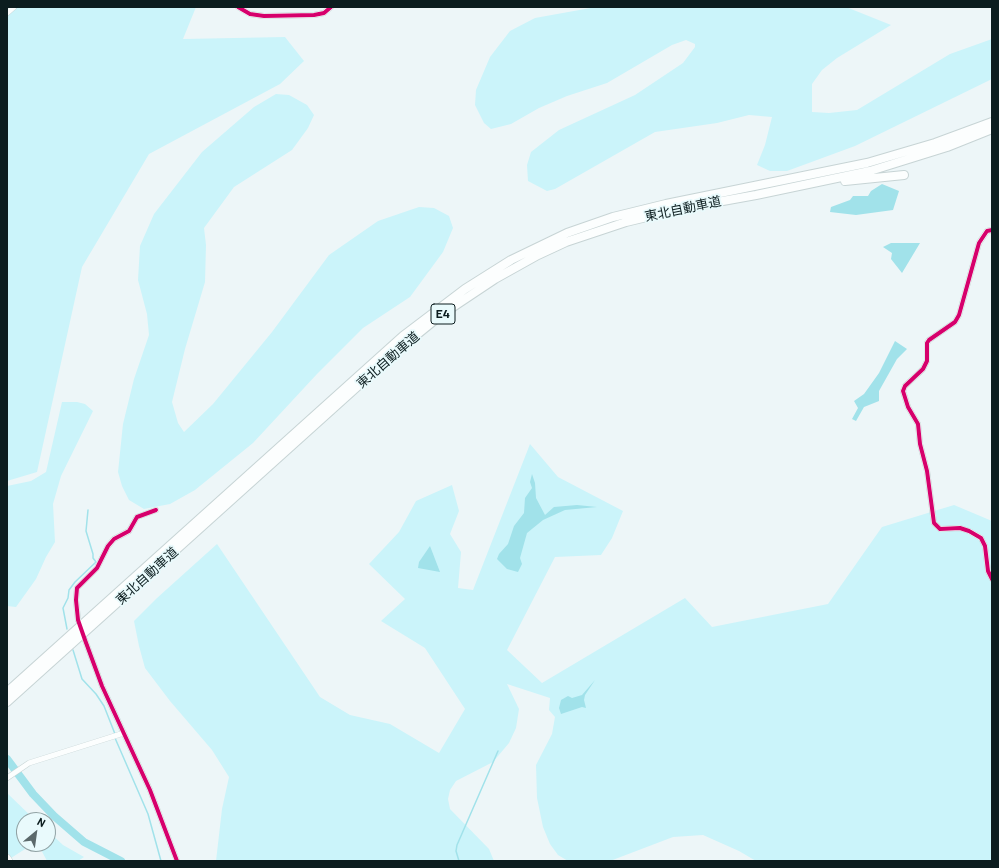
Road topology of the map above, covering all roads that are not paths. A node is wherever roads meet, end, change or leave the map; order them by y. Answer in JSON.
{"nodes":[{"id":1,"x":14,"y":7,"type":"edge"},
{"id":2,"x":238,"y":7,"type":"edge"},
{"id":3,"x":331,"y":7,"type":"edge"},
{"id":4,"x":7,"y":13,"type":"edge"},
{"id":5,"x":992,"y":118,"type":"edge"},
{"id":6,"x":992,"y":122,"type":"edge"},
{"id":7,"x":992,"y":129,"type":"edge"},
{"id":8,"x":966,"y":132,"type":"junction"},
{"id":9,"x":904,"y":174,"type":"dead end"},
{"id":10,"x":756,"y":195,"type":"junction"},
{"id":11,"x":992,"y":230,"type":"edge"},
{"id":12,"x":156,"y":510,"type":"dead end"},
{"id":13,"x":992,"y":579,"type":"edge"},
{"id":14,"x":78,"y":620,"type":"dead end"},
{"id":15,"x":85,"y":640,"type":"dead end"},
{"id":16,"x":7,"y":692,"type":"edge"},
{"id":17,"x":7,"y":702,"type":"edge"},
{"id":18,"x":124,"y":733,"type":"junction"},
{"id":19,"x":7,"y":778,"type":"edge"},
{"id":20,"x":7,"y":858,"type":"edge"},
{"id":21,"x":9,"y":861,"type":"edge"},
{"id":22,"x":177,"y":861,"type":"edge"}],
"edges":[{"from":1,"to":4,"type":"street"},
{"from":2,"to":3,"type":"street"},
{"from":5,"to":8,"type":"highway"},
{"from":6,"to":8,"type":"highway","name":"東北自動車道","number":"E4"},
{"from":7,"to":10,"type":"highway","name":"東北自動車道","number":"E4"},
{"from":8,"to":16,"type":"highway","name":"東北自動車道","number":"E4"},
{"from":9,"to":10,"type":"highway"},
{"from":10,"to":17,"type":"highway","name":"東北自動車道","number":"E4"},
{"from":11,"to":13,"type":"street"},
{"from":12,"to":14,"type":"street"},
{"from":15,"to":18,"type":"street"},
{"from":18,"to":19,"type":"street"},
{"from":18,"to":22,"type":"street"},
{"from":20,"to":21,"type":"main road"}]}
